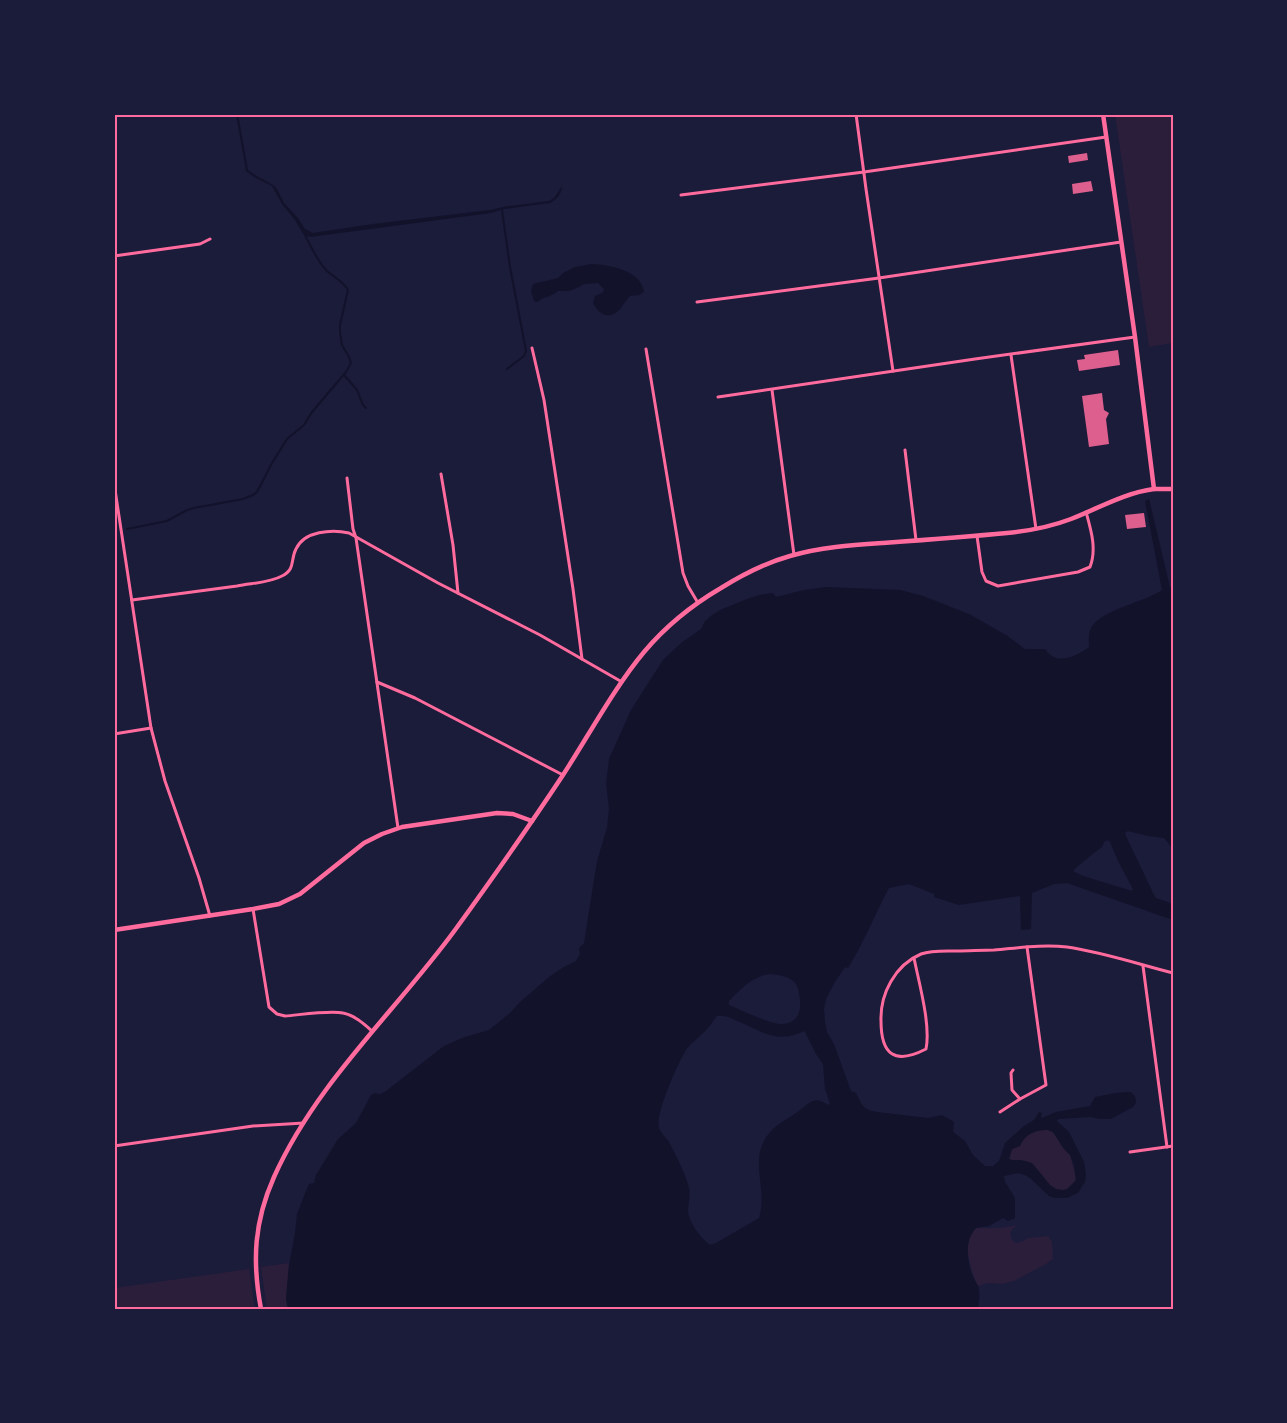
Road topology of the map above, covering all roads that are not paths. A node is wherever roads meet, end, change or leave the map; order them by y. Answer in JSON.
{"nodes":[{"id":1,"x":856,"y":114,"type":"edge"},
{"id":2,"x":1103,"y":114,"type":"edge"},
{"id":3,"x":1106,"y":137,"type":"junction"},
{"id":4,"x":864,"y":172,"type":"junction"},
{"id":5,"x":681,"y":195,"type":"dead end"},
{"id":6,"x":210,"y":239,"type":"dead end"},
{"id":7,"x":1121,"y":242,"type":"junction"},
{"id":8,"x":114,"y":256,"type":"edge"},
{"id":9,"x":879,"y":278,"type":"junction"},
{"id":10,"x":698,"y":302,"type":"dead end"},
{"id":11,"x":1135,"y":337,"type":"junction"},
{"id":12,"x":532,"y":348,"type":"dead end"},
{"id":13,"x":646,"y":349,"type":"dead end"},
{"id":14,"x":1011,"y":355,"type":"junction"},
{"id":15,"x":893,"y":371,"type":"junction"},
{"id":16,"x":772,"y":390,"type":"junction"},
{"id":17,"x":718,"y":397,"type":"dead end"},
{"id":18,"x":905,"y":450,"type":"dead end"},
{"id":19,"x":441,"y":474,"type":"dead end"},
{"id":20,"x":347,"y":478,"type":"dead end"},
{"id":21,"x":114,"y":485,"type":"edge"},
{"id":22,"x":1154,"y":489,"type":"junction"},
{"id":23,"x":1173,"y":489,"type":"edge"},
{"id":24,"x":1086,"y":512,"type":"junction"},
{"id":25,"x":1036,"y":529,"type":"junction"},
{"id":26,"x":977,"y":536,"type":"junction"},
{"id":27,"x":356,"y":538,"type":"junction"},
{"id":28,"x":916,"y":540,"type":"junction"},
{"id":29,"x":794,"y":555,"type":"junction"},
{"id":30,"x":458,"y":593,"type":"junction"},
{"id":31,"x":132,"y":600,"type":"junction"},
{"id":32,"x":698,"y":603,"type":"junction"},
{"id":33,"x":582,"y":659,"type":"junction"},
{"id":34,"x":378,"y":682,"type":"junction"},
{"id":35,"x":622,"y":682,"type":"junction"},
{"id":36,"x":151,"y":728,"type":"junction"},
{"id":37,"x":114,"y":734,"type":"edge"},
{"id":38,"x":563,"y":776,"type":"junction"},
{"id":39,"x":532,"y":821,"type":"junction"},
{"id":40,"x":398,"y":828,"type":"junction"},
{"id":41,"x":253,"y":909,"type":"junction"},
{"id":42,"x":210,"y":916,"type":"junction"},
{"id":43,"x":114,"y":930,"type":"edge"},
{"id":44,"x":1027,"y":947,"type":"junction"},
{"id":45,"x":914,"y":958,"type":"junction"},
{"id":46,"x":1143,"y":966,"type":"junction"},
{"id":47,"x":1173,"y":973,"type":"edge"},
{"id":48,"x":372,"y":1031,"type":"junction"},
{"id":49,"x":1012,"y":1070,"type":"dead end"},
{"id":50,"x":1020,"y":1099,"type":"junction"},
{"id":51,"x":1000,"y":1112,"type":"dead end"},
{"id":52,"x":304,"y":1123,"type":"junction"},
{"id":53,"x":114,"y":1146,"type":"edge"},
{"id":54,"x":1173,"y":1146,"type":"edge"},
{"id":55,"x":1167,"y":1147,"type":"junction"},
{"id":56,"x":1130,"y":1152,"type":"dead end"},
{"id":57,"x":261,"y":1309,"type":"edge"}],
"edges":[{"from":1,"to":4,"type":"street"},
{"from":2,"to":3,"type":"street"},
{"from":3,"to":4,"type":"street"},
{"from":3,"to":7,"type":"street"},
{"from":4,"to":5,"type":"street"},
{"from":4,"to":9,"type":"street"},
{"from":6,"to":8,"type":"street"},
{"from":7,"to":9,"type":"street"},
{"from":7,"to":11,"type":"street"},
{"from":9,"to":10,"type":"street"},
{"from":9,"to":15,"type":"street"},
{"from":11,"to":14,"type":"street"},
{"from":11,"to":22,"type":"street"},
{"from":12,"to":33,"type":"street"},
{"from":13,"to":32,"type":"street"},
{"from":14,"to":15,"type":"street"},
{"from":14,"to":25,"type":"street"},
{"from":15,"to":16,"type":"street"},
{"from":16,"to":17,"type":"street"},
{"from":16,"to":29,"type":"street"},
{"from":18,"to":28,"type":"street"},
{"from":19,"to":30,"type":"street"},
{"from":20,"to":27,"type":"street"},
{"from":21,"to":31,"type":"street"},
{"from":22,"to":23,"type":"street"},
{"from":22,"to":24,"type":"street"},
{"from":24,"to":25,"type":"street"},
{"from":24,"to":26,"type":"street"},
{"from":25,"to":26,"type":"street"},
{"from":26,"to":28,"type":"street"},
{"from":27,"to":30,"type":"street"},
{"from":27,"to":31,"type":"street"},
{"from":27,"to":34,"type":"street"},
{"from":28,"to":29,"type":"street"},
{"from":29,"to":32,"type":"street"},
{"from":30,"to":33,"type":"street"},
{"from":31,"to":36,"type":"street"},
{"from":32,"to":35,"type":"street"},
{"from":33,"to":35,"type":"street"},
{"from":34,"to":38,"type":"street"},
{"from":34,"to":40,"type":"street"},
{"from":35,"to":38,"type":"street"},
{"from":36,"to":37,"type":"street"},
{"from":36,"to":42,"type":"street"},
{"from":38,"to":39,"type":"street"},
{"from":39,"to":40,"type":"street"},
{"from":39,"to":48,"type":"street"},
{"from":40,"to":41,"type":"street"},
{"from":41,"to":42,"type":"street"},
{"from":41,"to":48,"type":"street"},
{"from":42,"to":43,"type":"street"},
{"from":44,"to":45,"type":"street"},
{"from":44,"to":46,"type":"street"},
{"from":44,"to":50,"type":"street"},
{"from":45,"to":45,"type":"street"},
{"from":46,"to":47,"type":"street"},
{"from":46,"to":55,"type":"street"},
{"from":48,"to":52,"type":"street"},
{"from":49,"to":50,"type":"street"},
{"from":50,"to":51,"type":"street"},
{"from":52,"to":53,"type":"street"},
{"from":52,"to":57,"type":"street"},
{"from":54,"to":55,"type":"street"},
{"from":55,"to":56,"type":"street"}]}
